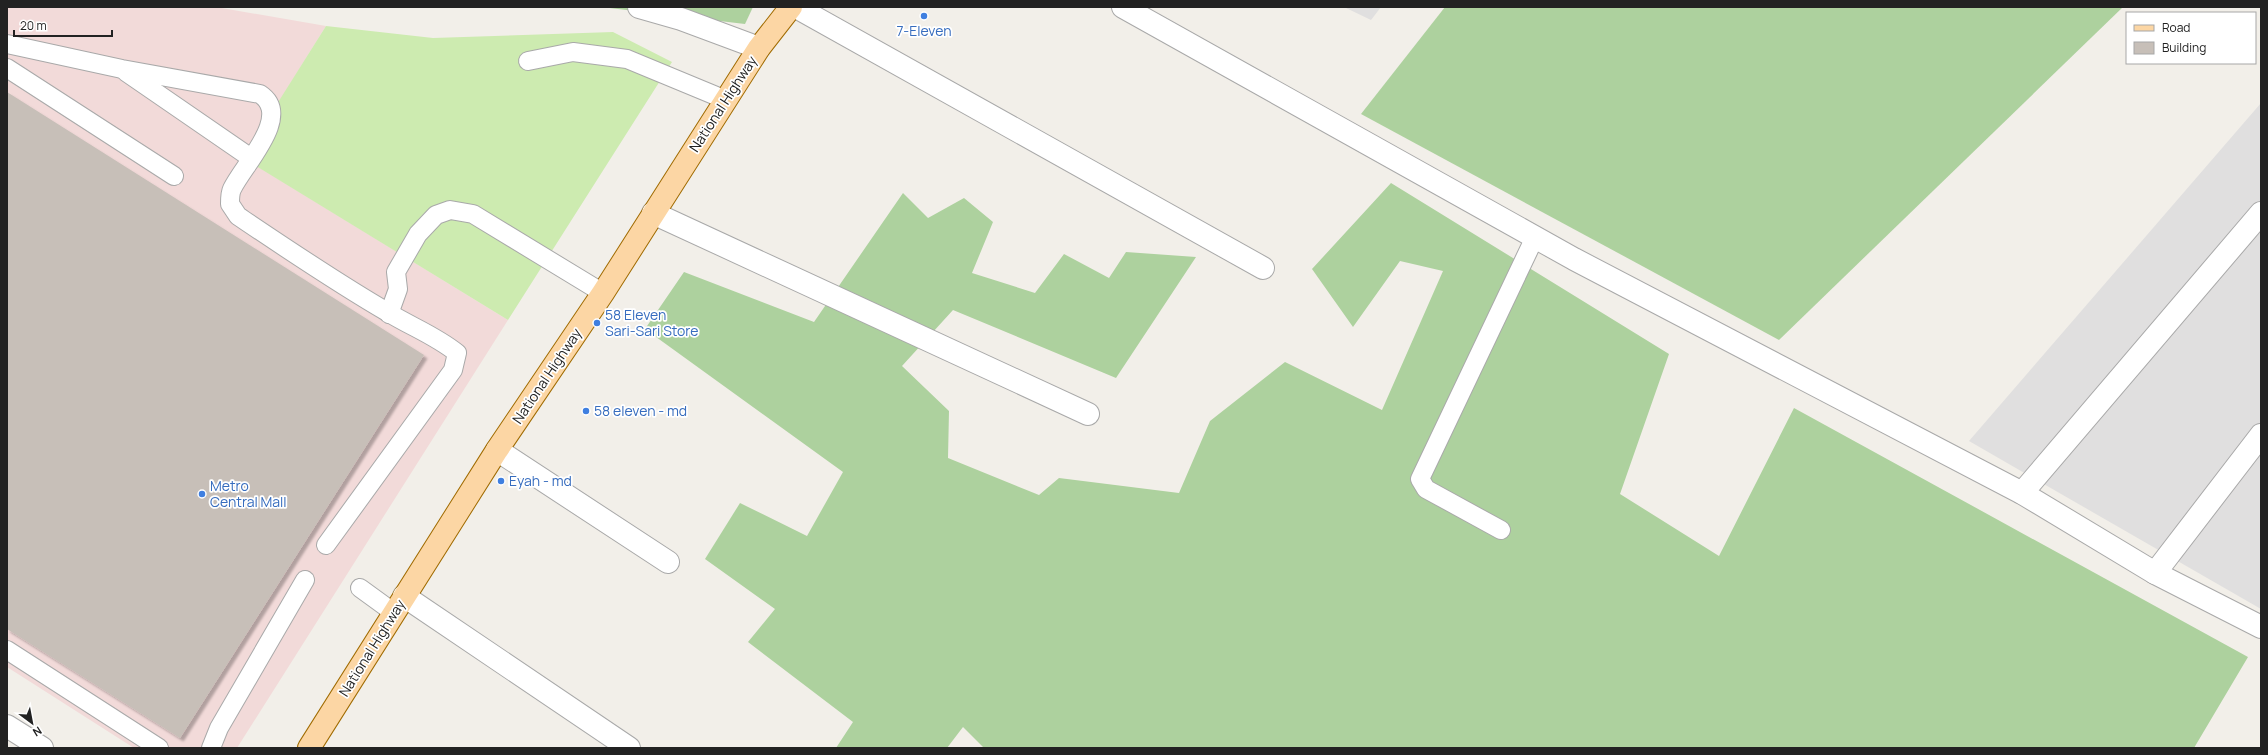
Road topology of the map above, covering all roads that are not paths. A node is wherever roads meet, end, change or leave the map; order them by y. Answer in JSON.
{"nodes":[{"id":1,"x":639,"y":7,"type":"edge"},
{"id":2,"x":791,"y":7,"type":"edge"},
{"id":3,"x":796,"y":7,"type":"edge"},
{"id":4,"x":1123,"y":7,"type":"edge"},
{"id":5,"x":7,"y":44,"type":"edge"},
{"id":6,"x":759,"y":48,"type":"junction"},
{"id":7,"x":528,"y":61,"type":"dead end"},
{"id":8,"x":7,"y":68,"type":"edge"},
{"id":9,"x":122,"y":69,"type":"junction"},
{"id":10,"x":726,"y":100,"type":"junction"},
{"id":11,"x":251,"y":158,"type":"junction"},
{"id":12,"x":174,"y":176,"type":"dead end"},
{"id":13,"x":653,"y":213,"type":"junction"},
{"id":14,"x":2261,"y":213,"type":"edge"},
{"id":15,"x":1535,"y":237,"type":"junction"},
{"id":16,"x":1263,"y":268,"type":"dead end"},
{"id":17,"x":603,"y":294,"type":"junction"},
{"id":18,"x":389,"y":314,"type":"junction"},
{"id":19,"x":1088,"y":414,"type":"dead end"},
{"id":20,"x":2261,"y":435,"type":"edge"},
{"id":21,"x":497,"y":450,"type":"junction"},
{"id":22,"x":2022,"y":493,"type":"junction"},
{"id":23,"x":1501,"y":530,"type":"dead end"},
{"id":24,"x":326,"y":545,"type":"dead end"},
{"id":25,"x":668,"y":562,"type":"dead end"},
{"id":26,"x":2155,"y":572,"type":"junction"},
{"id":27,"x":305,"y":580,"type":"dead end"},
{"id":28,"x":360,"y":588,"type":"dead end"},
{"id":29,"x":399,"y":604,"type":"junction"},
{"id":30,"x":2261,"y":627,"type":"edge"},
{"id":31,"x":7,"y":650,"type":"edge"},
{"id":32,"x":7,"y":726,"type":"edge"},
{"id":33,"x":42,"y":748,"type":"edge"},
{"id":34,"x":159,"y":748,"type":"edge"},
{"id":35,"x":211,"y":748,"type":"edge"},
{"id":36,"x":309,"y":748,"type":"edge"},
{"id":37,"x":630,"y":748,"type":"edge"}],
"edges":[{"from":1,"to":6,"type":"street"},
{"from":2,"to":6,"type":"main road","name":"National Highway"},
{"from":3,"to":16,"type":"street"},
{"from":4,"to":15,"type":"street"},
{"from":5,"to":9,"type":"lane"},
{"from":6,"to":10,"type":"main road","name":"National Highway"},
{"from":7,"to":10,"type":"lane"},
{"from":8,"to":12,"type":"lane"},
{"from":9,"to":11,"type":"lane"},
{"from":9,"to":11,"type":"lane"},
{"from":10,"to":13,"type":"main road","name":"National Highway"},
{"from":11,"to":18,"type":"lane"},
{"from":13,"to":17,"type":"main road","name":"National Highway"},
{"from":13,"to":19,"type":"street"},
{"from":14,"to":22,"type":"street"},
{"from":15,"to":22,"type":"street"},
{"from":15,"to":23,"type":"lane"},
{"from":17,"to":18,"type":"lane"},
{"from":17,"to":21,"type":"main road","name":"National Highway"},
{"from":18,"to":24,"type":"lane"},
{"from":20,"to":26,"type":"street"},
{"from":21,"to":25,"type":"street"},
{"from":21,"to":29,"type":"main road","name":"National Highway"},
{"from":22,"to":26,"type":"street"},
{"from":26,"to":30,"type":"street"},
{"from":27,"to":35,"type":"lane"},
{"from":28,"to":29,"type":"lane"},
{"from":29,"to":36,"type":"main road","name":"National Highway"},
{"from":29,"to":37,"type":"street"},
{"from":31,"to":34,"type":"lane"},
{"from":32,"to":33,"type":"street"}]}
